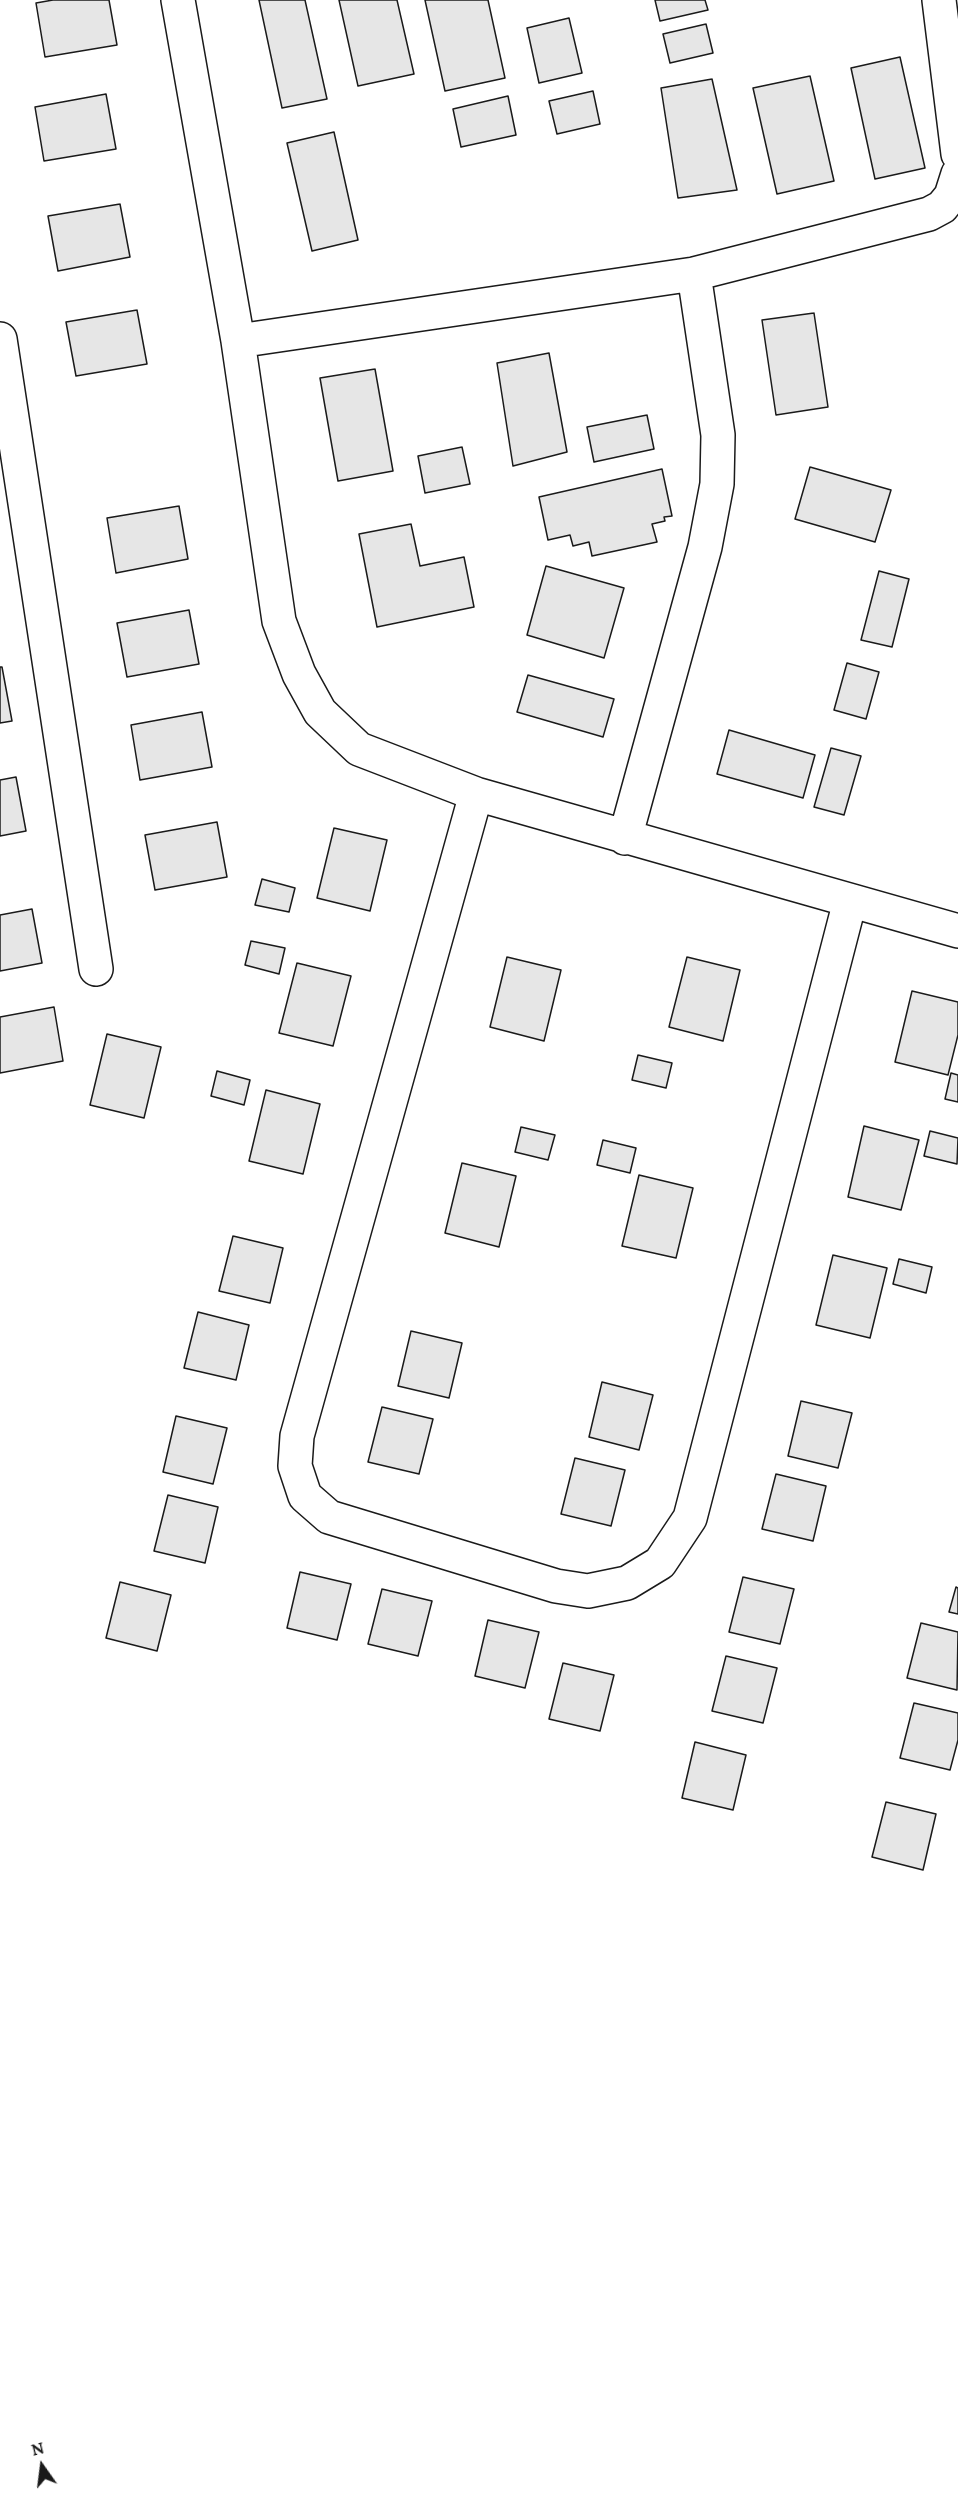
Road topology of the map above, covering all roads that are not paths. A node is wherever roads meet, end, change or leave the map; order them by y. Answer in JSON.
{"nodes":[{"id":1,"x":178,"y":0,"type":"edge"},
{"id":2,"x":939,"y":0,"type":"edge"},
{"id":3,"x":958,"y":154,"type":"edge"},
{"id":4,"x":958,"y":174,"type":"edge"},
{"id":5,"x":694,"y":274,"type":"junction"},
{"id":6,"x":0,"y":339,"type":"edge"},
{"id":7,"x":238,"y":341,"type":"junction"},
{"id":8,"x":476,"y":794,"type":"junction"},
{"id":9,"x":625,"y":838,"type":"junction"},
{"id":10,"x":850,"y":901,"type":"junction"},
{"id":11,"x":958,"y":931,"type":"edge"},
{"id":12,"x":96,"y":969,"type":"dead end"}],
"edges":[{"from":1,"to":7,"type":"street"},
{"from":2,"to":3,"type":"street"},
{"from":4,"to":5,"type":"street"},
{"from":5,"to":7,"type":"street"},
{"from":5,"to":9,"type":"street"},
{"from":6,"to":12,"type":"street"},
{"from":7,"to":8,"type":"street"},
{"from":8,"to":9,"type":"street"},
{"from":8,"to":10,"type":"street"},
{"from":9,"to":10,"type":"street"},
{"from":10,"to":11,"type":"street"}]}
